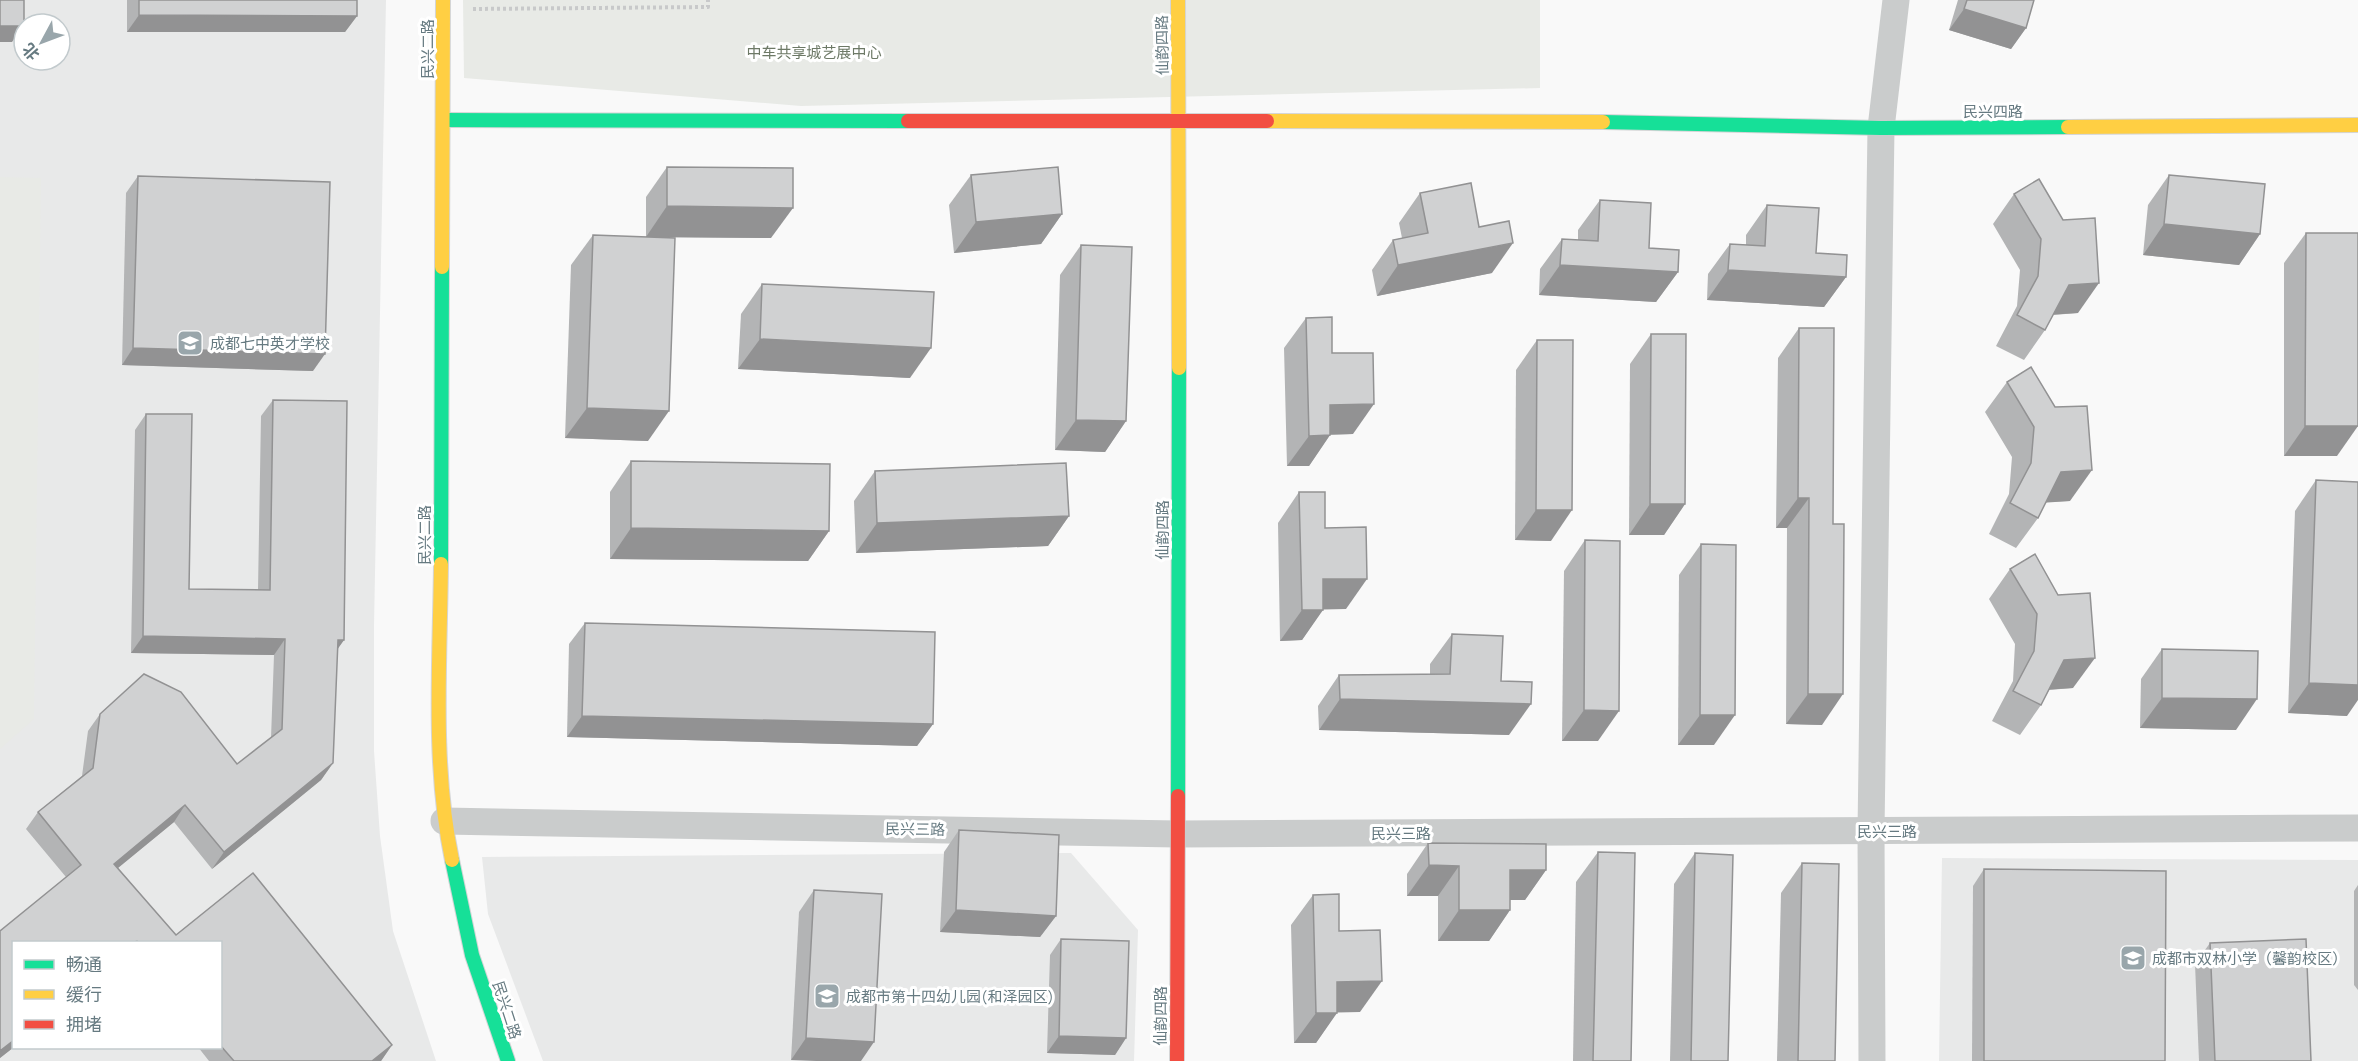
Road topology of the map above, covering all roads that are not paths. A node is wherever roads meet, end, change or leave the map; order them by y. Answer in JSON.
{"nodes":[{"id":1,"x":443,"y":0,"type":"edge"},
{"id":2,"x":1178,"y":0,"type":"edge"},
{"id":3,"x":1896,"y":0,"type":"edge"},
{"id":4,"x":443,"y":120,"type":"junction"},
{"id":5,"x":1180,"y":121,"type":"junction"},
{"id":6,"x":2358,"y":125,"type":"edge"},
{"id":7,"x":1881,"y":128,"type":"junction"},
{"id":8,"x":444,"y":821,"type":"junction"},
{"id":9,"x":2358,"y":828,"type":"edge"},
{"id":10,"x":1871,"y":831,"type":"junction"},
{"id":11,"x":1177,"y":834,"type":"junction"},
{"id":12,"x":508,"y":1061,"type":"edge"},
{"id":13,"x":1177,"y":1061,"type":"edge"},
{"id":14,"x":1872,"y":1061,"type":"edge"}],
"edges":[{"from":1,"to":4,"type":"street","name":"民兴二路"},
{"from":2,"to":5,"type":"street","name":"仙韵四路"},
{"from":3,"to":7,"type":"street"},
{"from":4,"to":5,"type":"street","name":"民兴四路"},
{"from":4,"to":8,"type":"street","name":"民兴二路"},
{"from":5,"to":7,"type":"street","name":"民兴四路"},
{"from":5,"to":11,"type":"street","name":"仙韵四路"},
{"from":6,"to":7,"type":"street","name":"民兴四路"},
{"from":7,"to":10,"type":"street"},
{"from":8,"to":11,"type":"street","name":"民兴三路"},
{"from":8,"to":12,"type":"street","name":"民兴二路"},
{"from":9,"to":10,"type":"street","name":"民兴三路"},
{"from":10,"to":11,"type":"street","name":"民兴三路"},
{"from":10,"to":14,"type":"street"},
{"from":11,"to":13,"type":"street","name":"仙韵四路"}]}
